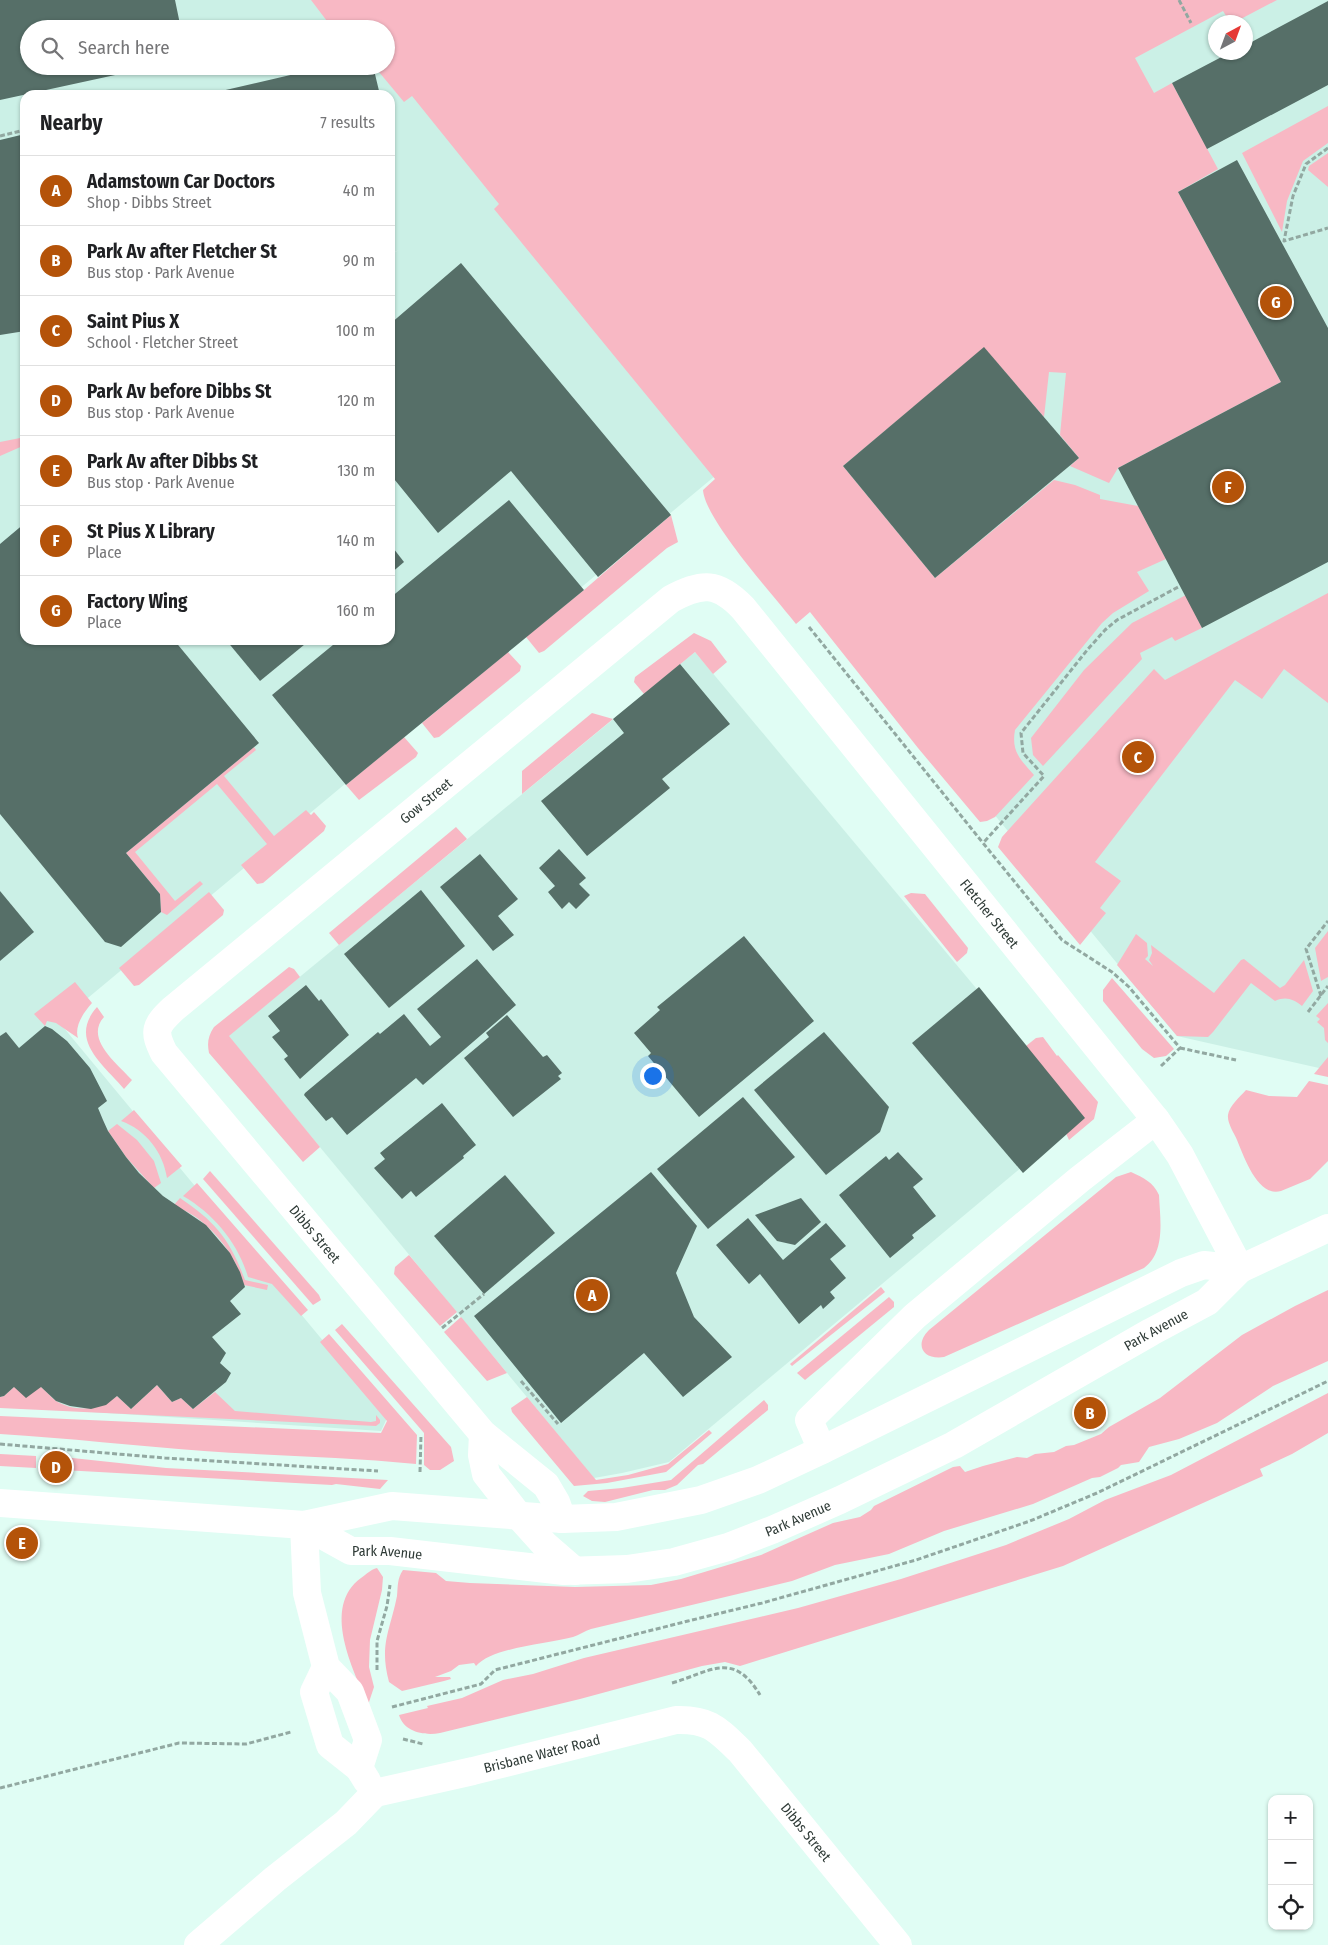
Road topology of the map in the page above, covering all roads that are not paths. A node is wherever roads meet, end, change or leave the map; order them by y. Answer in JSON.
{"nodes":[{"id":1,"x":706,"y":586,"type":"joint"},
{"id":2,"x":156,"y":1030,"type":"joint"},
{"id":3,"x":1156,"y":1120,"type":"junction"},
{"id":4,"x":1328,"y":1228,"type":"edge"},
{"id":5,"x":1240,"y":1269,"type":"junction"},
{"id":6,"x":483,"y":1434,"type":"junction"},
{"id":7,"x":822,"y":1450,"type":"junction"},
{"id":8,"x":0,"y":1503,"type":"edge"},
{"id":9,"x":518,"y":1515,"type":"junction"},
{"id":10,"x":562,"y":1519,"type":"junction"},
{"id":11,"x":304,"y":1525,"type":"junction"},
{"id":12,"x":575,"y":1571,"type":"junction"},
{"id":13,"x":326,"y":1667,"type":"junction"},
{"id":14,"x":709,"y":1726,"type":"joint"},
{"id":15,"x":359,"y":1768,"type":"junction"},
{"id":16,"x":375,"y":1793,"type":"junction"},
{"id":17,"x":198,"y":1945,"type":"edge"},
{"id":18,"x":898,"y":1945,"type":"edge"}],
"edges":[{"from":1,"to":2,"type":"street","name":"Gow Street"},
{"from":1,"to":3,"type":"street","name":"Fletcher Street"},
{"from":2,"to":6,"type":"street","name":"Dibbs Street"},
{"from":3,"to":5,"type":"street","name":"Fletcher Street"},
{"from":3,"to":7,"type":"street"},
{"from":4,"to":5,"type":"street","name":"Park Avenue"},
{"from":5,"to":7,"type":"street","name":"Park Avenue"},
{"from":5,"to":12,"type":"street","name":"Park Avenue"},
{"from":6,"to":9,"type":"street"},
{"from":6,"to":10,"type":"street","name":"Dibbs Street"},
{"from":7,"to":10,"type":"street","name":"Park Avenue"},
{"from":8,"to":11,"type":"street","name":"Park Avenue"},
{"from":9,"to":10,"type":"street","name":"Park Avenue"},
{"from":9,"to":11,"type":"street","name":"Park Avenue"},
{"from":9,"to":12,"type":"street"},
{"from":11,"to":12,"type":"street","name":"Park Avenue"},
{"from":11,"to":13,"type":"street"},
{"from":13,"to":15,"type":"street"},
{"from":13,"to":15,"type":"street"},
{"from":14,"to":16,"type":"street","name":"Brisbane Water Road"},
{"from":14,"to":18,"type":"street","name":"Dibbs Street"},
{"from":15,"to":16,"type":"street"},
{"from":16,"to":17,"type":"street"}]}
